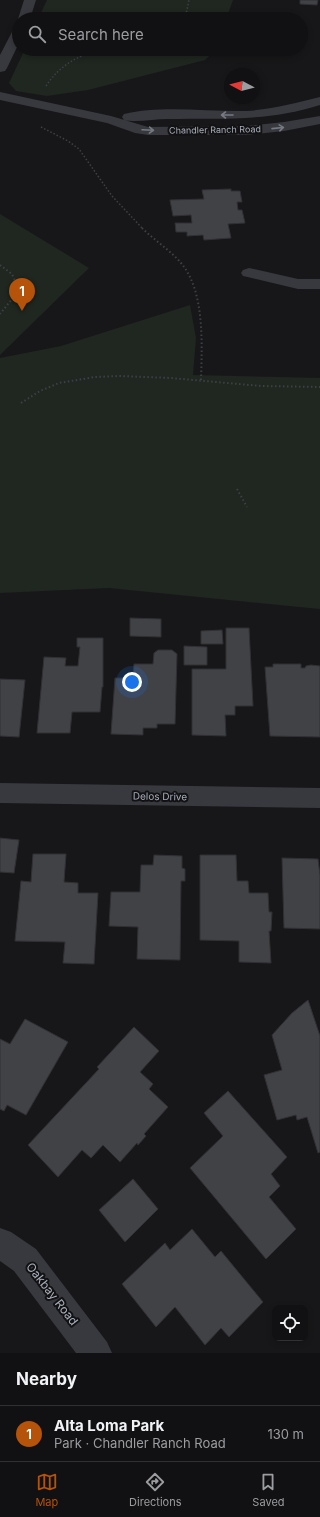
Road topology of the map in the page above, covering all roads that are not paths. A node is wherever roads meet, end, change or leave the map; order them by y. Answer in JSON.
{"nodes":[{"id":1,"x":30,"y":0,"type":"edge"},
{"id":2,"x":26,"y":12,"type":"edge"},
{"id":3,"x":12,"y":36,"type":"edge"},
{"id":4,"x":0,"y":68,"type":"edge"},
{"id":5,"x":0,"y":96,"type":"edge"},
{"id":6,"x":320,"y":101,"type":"edge"},
{"id":7,"x":111,"y":120,"type":"junction"},
{"id":8,"x":320,"y":120,"type":"edge"},
{"id":9,"x":249,"y":273,"type":"dead end"},
{"id":10,"x":320,"y":284,"type":"edge"},
{"id":11,"x":0,"y":794,"type":"edge"},
{"id":12,"x":320,"y":798,"type":"edge"},
{"id":13,"x":0,"y":1243,"type":"edge"},
{"id":14,"x":96,"y":1353,"type":"edge"}],
"edges":[{"from":1,"to":2,"type":"street"},
{"from":3,"to":4,"type":"street"},
{"from":5,"to":7,"type":"street","name":"Chandler Ranch Road"},
{"from":6,"to":7,"type":"street","name":"Chandler Ranch Road","one_way":true},
{"from":7,"to":8,"type":"street","name":"Chandler Ranch Road","one_way":true},
{"from":9,"to":10,"type":"street"},
{"from":11,"to":12,"type":"street","name":"Delos Drive"},
{"from":13,"to":14,"type":"street","name":"Oakbay Road"}]}
